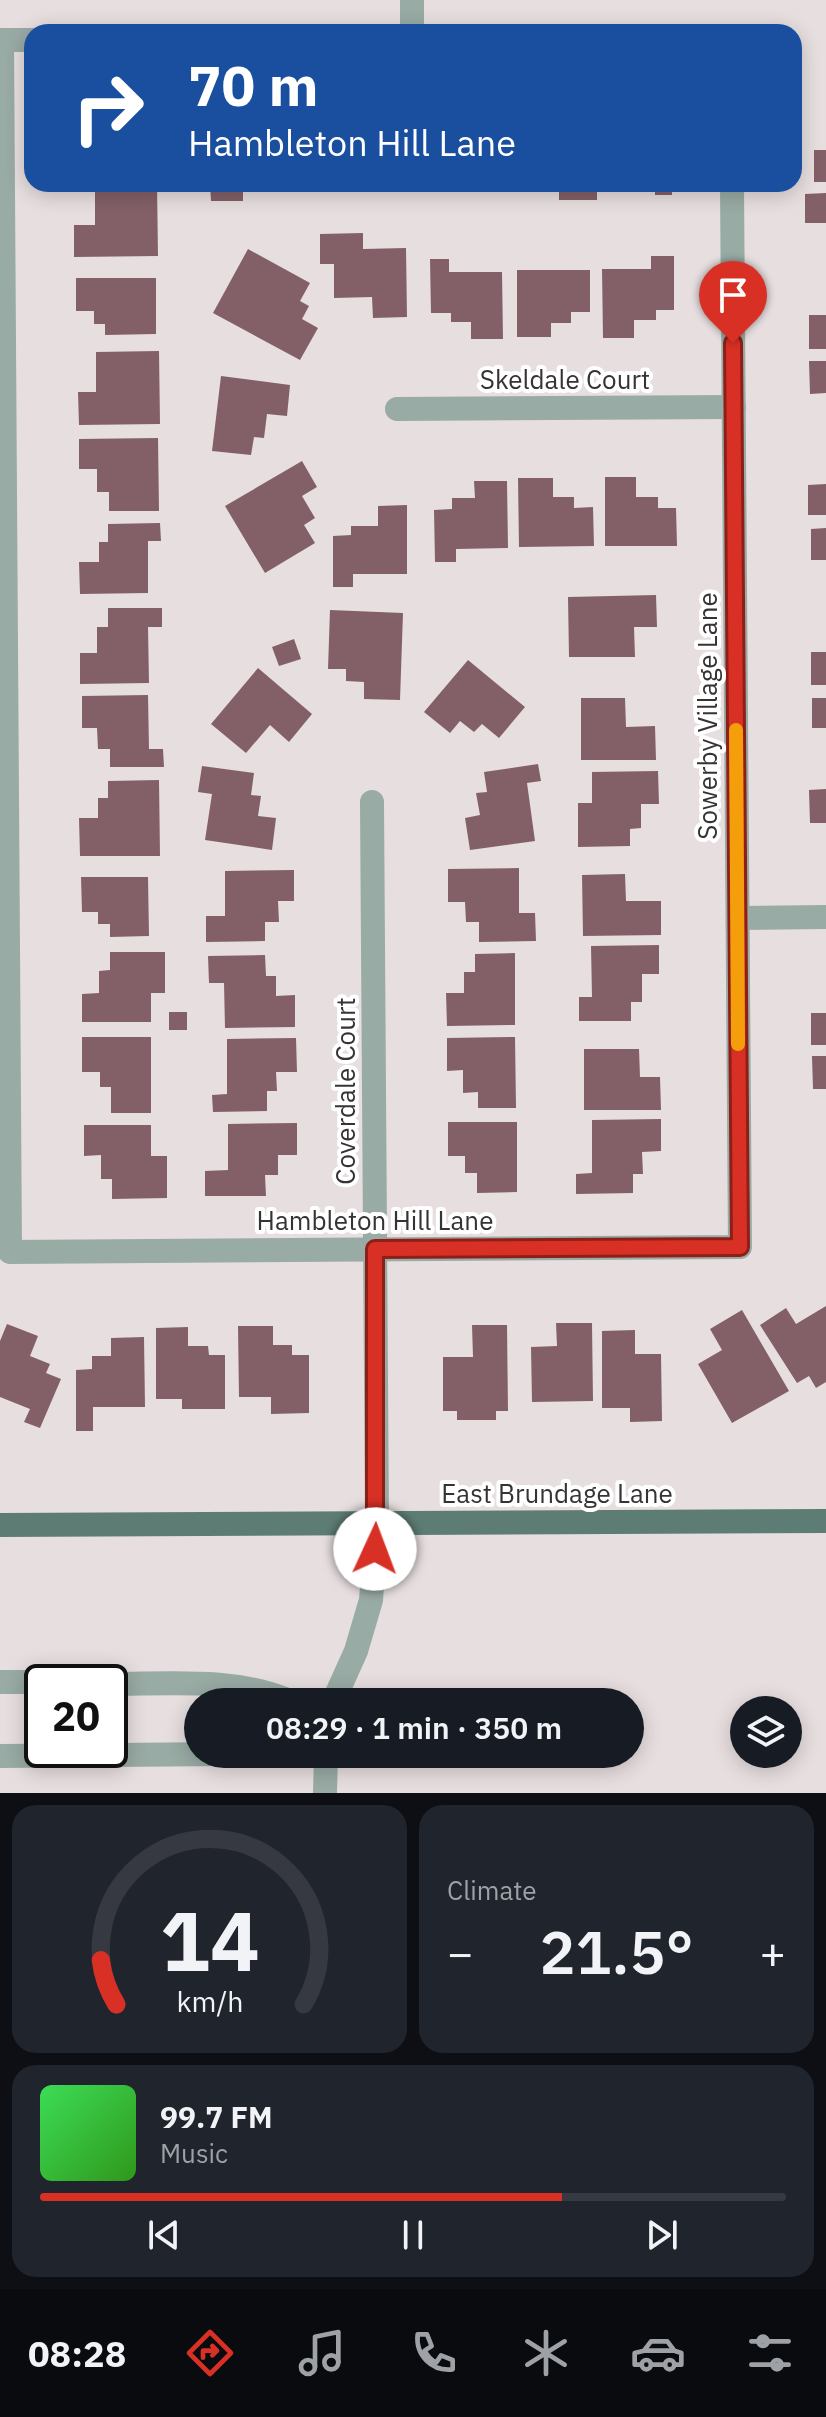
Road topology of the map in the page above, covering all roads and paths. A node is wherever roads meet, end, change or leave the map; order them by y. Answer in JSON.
{"nodes":[{"id":1,"x":412,"y":0,"type":"edge"},
{"id":2,"x":412,"y":24,"type":"edge"},
{"id":3,"x":1,"y":40,"type":"edge"},
{"id":4,"x":24,"y":40,"type":"edge"},
{"id":5,"x":732,"y":192,"type":"edge"},
{"id":6,"x":2,"y":406,"type":"edge"},
{"id":7,"x":734,"y":407,"type":"junction"},
{"id":8,"x":397,"y":409,"type":"dead end"},
{"id":9,"x":3,"y":770,"type":"edge"},
{"id":10,"x":372,"y":802,"type":"dead end"},
{"id":11,"x":826,"y":917,"type":"edge"},
{"id":12,"x":738,"y":918,"type":"junction"},
{"id":13,"x":740,"y":1247,"type":"joint"},
{"id":14,"x":375,"y":1249,"type":"junction"},
{"id":15,"x":826,"y":1521,"type":"edge"},
{"id":16,"x":377,"y":1523,"type":"junction"},
{"id":17,"x":0,"y":1525,"type":"edge"},
{"id":18,"x":0,"y":1682,"type":"edge"},
{"id":19,"x":24,"y":1682,"type":"edge"},
{"id":20,"x":128,"y":1684,"type":"edge"},
{"id":21,"x":239,"y":1688,"type":"edge"},
{"id":22,"x":339,"y":1688,"type":"edge"},
{"id":23,"x":184,"y":1754,"type":"edge"},
{"id":24,"x":0,"y":1756,"type":"edge"},
{"id":25,"x":326,"y":1768,"type":"edge"},
{"id":26,"x":325,"y":1793,"type":"edge"}],
"edges":[{"from":1,"to":2,"type":"street"},
{"from":3,"to":4,"type":"street"},
{"from":3,"to":6,"type":"street"},
{"from":5,"to":7,"type":"street","name":"Sowerby Village Lane"},
{"from":6,"to":9,"type":"street"},
{"from":7,"to":8,"type":"street","name":"Skeldale Court"},
{"from":7,"to":12,"type":"street","name":"Sowerby Village Lane"},
{"from":9,"to":14,"type":"street","name":"Hambleton Hill Lane"},
{"from":10,"to":14,"type":"street","name":"Coverdale Court"},
{"from":11,"to":12,"type":"street"},
{"from":12,"to":13,"type":"street","name":"Sowerby Village Lane"},
{"from":13,"to":14,"type":"street","name":"Hambleton Hill Lane"},
{"from":14,"to":16,"type":"street","name":"Coverdale Court"},
{"from":15,"to":16,"type":"main road","name":"East Brundage Lane"},
{"from":16,"to":17,"type":"main road","name":"East Brundage Lane"},
{"from":16,"to":22,"type":"street","name":"Coverdale Court"},
{"from":18,"to":19,"type":"street"},
{"from":20,"to":21,"type":"street"},
{"from":23,"to":24,"type":"street"},
{"from":25,"to":26,"type":"street"}]}
